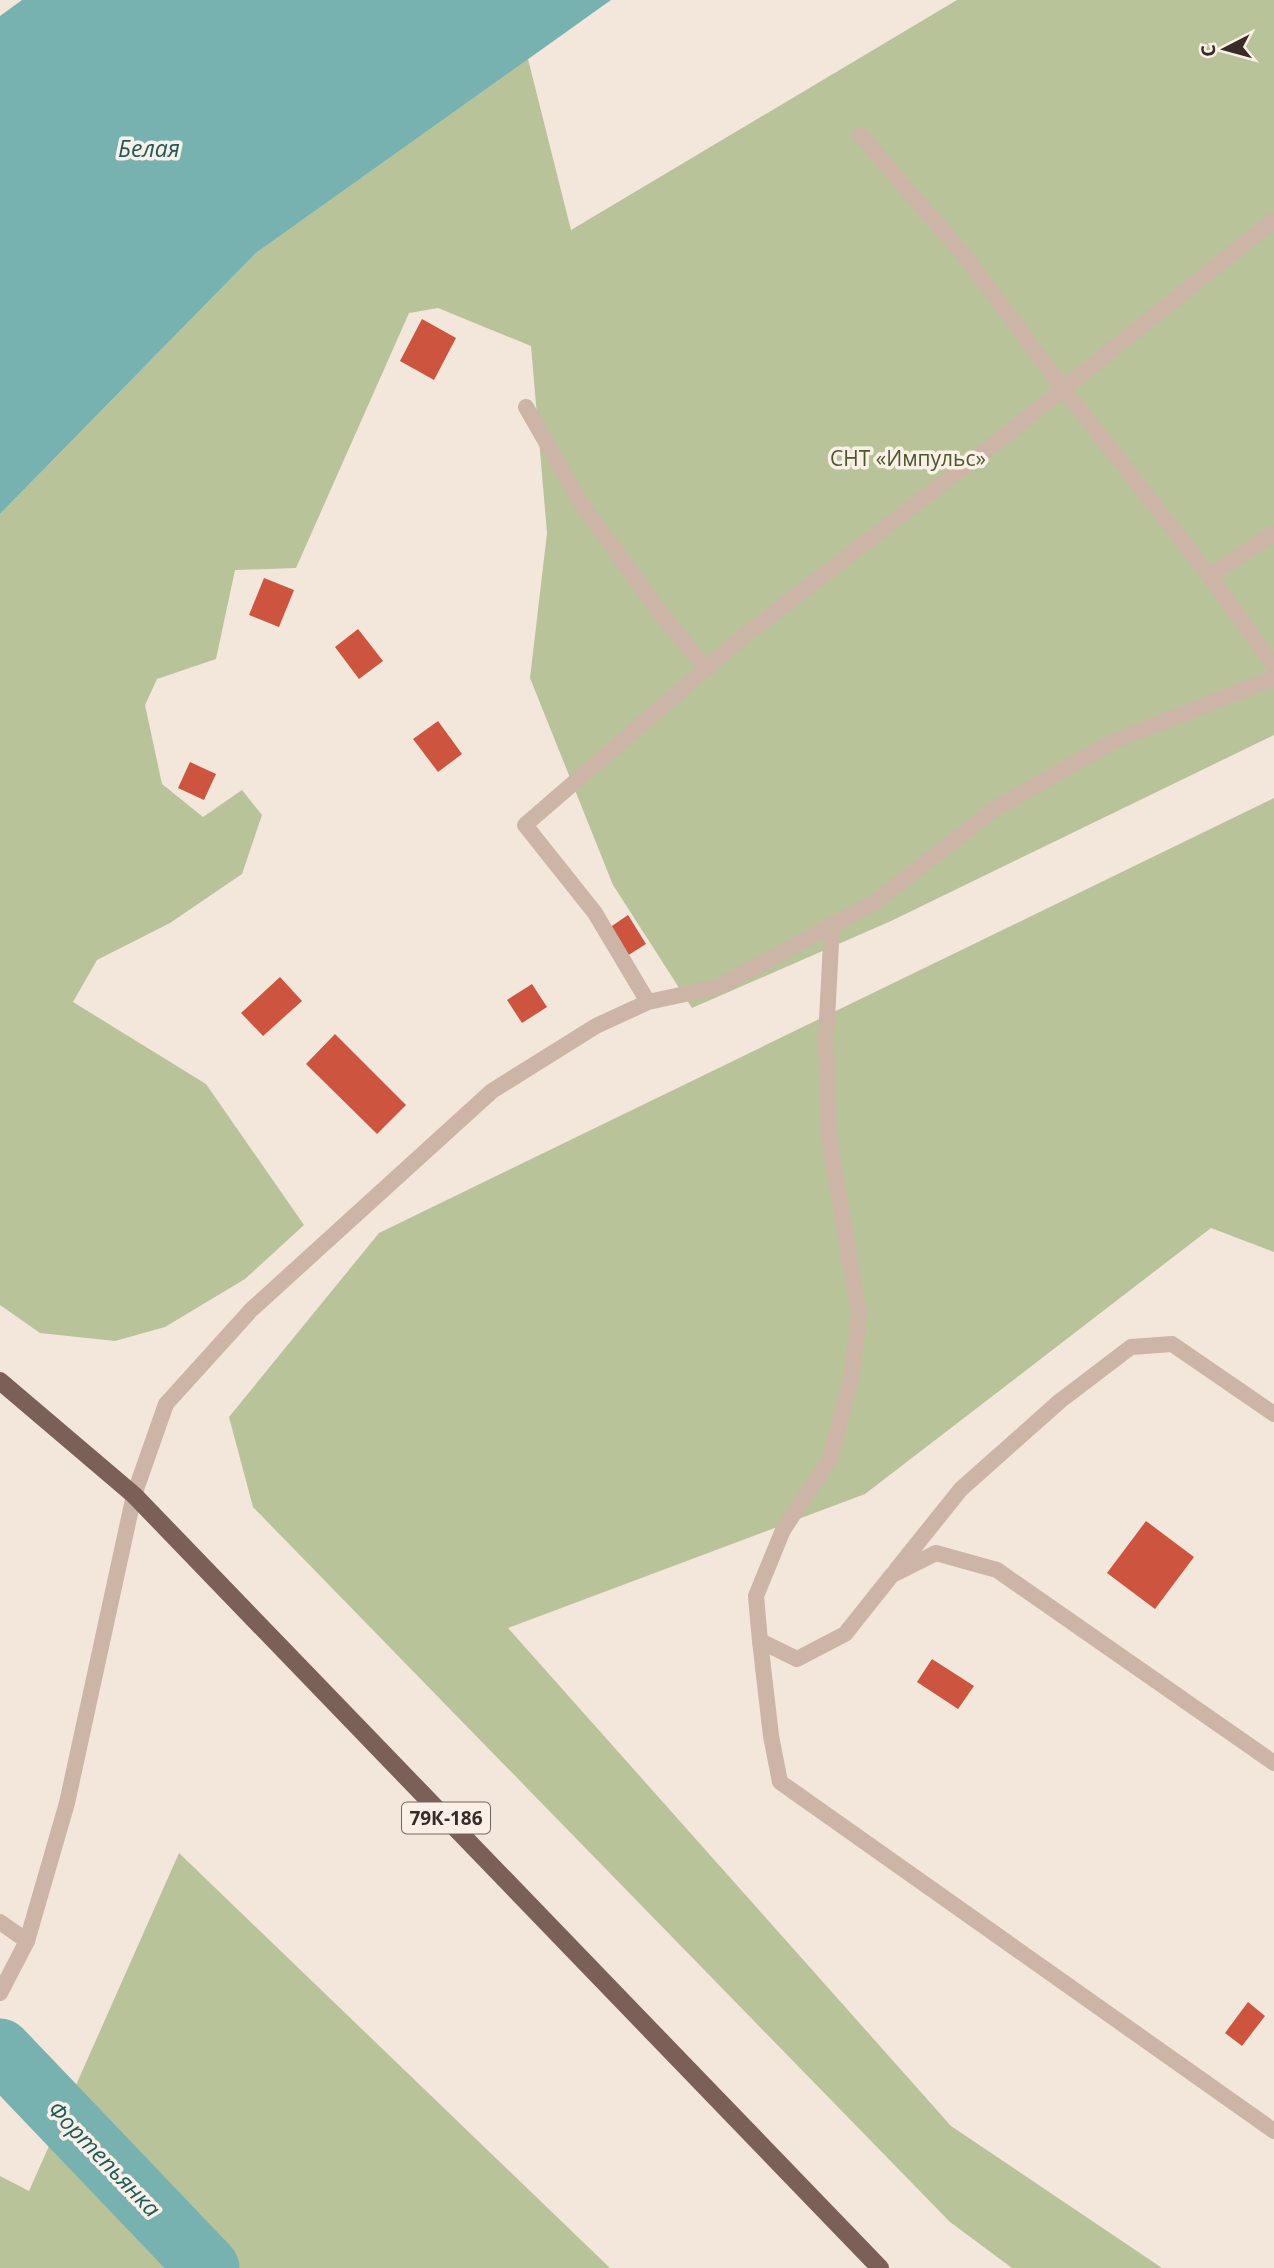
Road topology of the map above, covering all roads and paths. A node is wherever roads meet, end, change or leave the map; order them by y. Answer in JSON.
{"nodes":[{"id":1,"x":860,"y":135,"type":"dead end"},
{"id":2,"x":1274,"y":220,"type":"edge"},
{"id":3,"x":1063,"y":388,"type":"junction"},
{"id":4,"x":526,"y":407,"type":"dead end"},
{"id":5,"x":1274,"y":533,"type":"edge"},
{"id":6,"x":1210,"y":576,"type":"junction"},
{"id":7,"x":1274,"y":666,"type":"edge"},
{"id":8,"x":706,"y":669,"type":"junction"},
{"id":9,"x":1274,"y":678,"type":"edge"},
{"id":10,"x":832,"y":925,"type":"junction"},
{"id":11,"x":648,"y":1002,"type":"junction"},
{"id":12,"x":0,"y":1381,"type":"edge"},
{"id":13,"x":1274,"y":1413,"type":"edge"},
{"id":14,"x":134,"y":1495,"type":"junction"},
{"id":15,"x":892,"y":1575,"type":"junction"},
{"id":16,"x":760,"y":1641,"type":"junction"},
{"id":17,"x":1274,"y":1763,"type":"edge"},
{"id":18,"x":0,"y":1922,"type":"edge"},
{"id":19,"x":27,"y":1941,"type":"junction"},
{"id":20,"x":0,"y":1993,"type":"edge"},
{"id":21,"x":1274,"y":2132,"type":"edge"},
{"id":22,"x":880,"y":2268,"type":"edge"}],
"edges":[{"from":1,"to":3,"type":"lane"},
{"from":2,"to":3,"type":"lane"},
{"from":3,"to":6,"type":"lane"},
{"from":3,"to":8,"type":"lane"},
{"from":4,"to":8,"type":"lane"},
{"from":5,"to":6,"type":"lane"},
{"from":6,"to":7,"type":"lane"},
{"from":8,"to":11,"type":"lane"},
{"from":9,"to":10,"type":"lane"},
{"from":10,"to":11,"type":"lane"},
{"from":10,"to":16,"type":"lane"},
{"from":11,"to":14,"type":"lane"},
{"from":12,"to":14,"type":"main road","number":"79К-186"},
{"from":13,"to":15,"type":"lane"},
{"from":14,"to":19,"type":"lane"},
{"from":14,"to":22,"type":"main road","number":"79К-186"},
{"from":15,"to":16,"type":"lane"},
{"from":15,"to":17,"type":"lane"},
{"from":16,"to":21,"type":"lane"},
{"from":18,"to":19,"type":"lane"},
{"from":19,"to":20,"type":"lane"}]}
